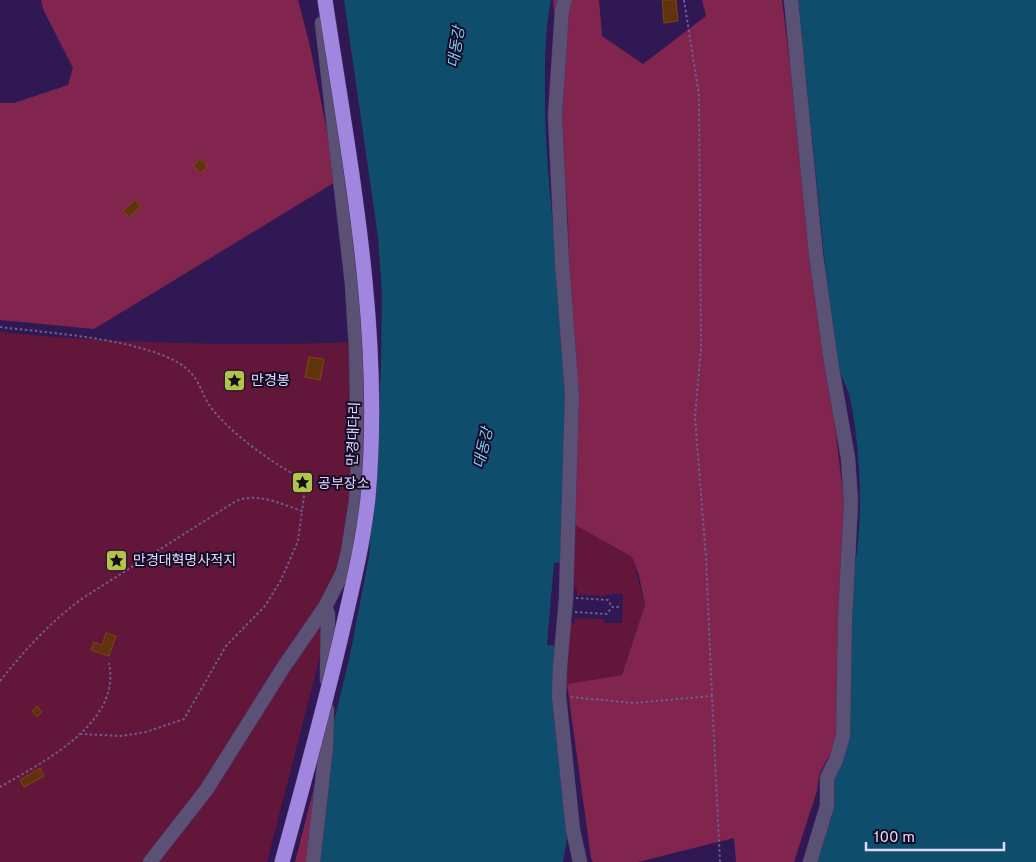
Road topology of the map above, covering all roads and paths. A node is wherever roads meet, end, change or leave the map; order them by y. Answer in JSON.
{"nodes":[{"id":1,"x":320,"y":0,"type":"edge"},
{"id":2,"x":325,"y":0,"type":"edge"},
{"id":3,"x":565,"y":0,"type":"edge"},
{"id":4,"x":684,"y":0,"type":"edge"},
{"id":5,"x":791,"y":0,"type":"edge"},
{"id":6,"x":0,"y":326,"type":"edge"},
{"id":7,"x":302,"y":511,"type":"junction"},
{"id":8,"x":577,"y":598,"type":"dead end"},
{"id":9,"x":325,"y":606,"type":"junction"},
{"id":10,"x":612,"y":607,"type":"junction"},
{"id":11,"x":619,"y":607,"type":"dead end"},
{"id":12,"x":576,"y":612,"type":"dead end"},
{"id":13,"x":108,"y":663,"type":"dead end"},
{"id":14,"x":0,"y":681,"type":"edge"},
{"id":15,"x":560,"y":696,"type":"junction"},
{"id":16,"x":712,"y":696,"type":"junction"},
{"id":17,"x":80,"y":734,"type":"junction"},
{"id":18,"x":0,"y":787,"type":"edge"},
{"id":19,"x":150,"y":862,"type":"edge"},
{"id":20,"x":282,"y":862,"type":"edge"},
{"id":21,"x":313,"y":862,"type":"edge"},
{"id":22,"x":580,"y":862,"type":"edge"},
{"id":23,"x":720,"y":862,"type":"edge"},
{"id":24,"x":810,"y":862,"type":"edge"}],
"edges":[{"from":1,"to":9,"type":"street"},
{"from":2,"to":20,"type":"highway","name":"만경대다리","bridge":true},
{"from":3,"to":15,"type":"street"},
{"from":4,"to":16,"type":"path"},
{"from":5,"to":24,"type":"street"},
{"from":6,"to":7,"type":"path"},
{"from":7,"to":14,"type":"path"},
{"from":7,"to":17,"type":"path"},
{"from":8,"to":10,"type":"path"},
{"from":9,"to":19,"type":"street"},
{"from":9,"to":21,"type":"street"},
{"from":10,"to":11,"type":"path"},
{"from":10,"to":12,"type":"path"},
{"from":13,"to":17,"type":"path"},
{"from":15,"to":16,"type":"path"},
{"from":15,"to":22,"type":"street"},
{"from":16,"to":23,"type":"path"},
{"from":17,"to":18,"type":"path"}]}
